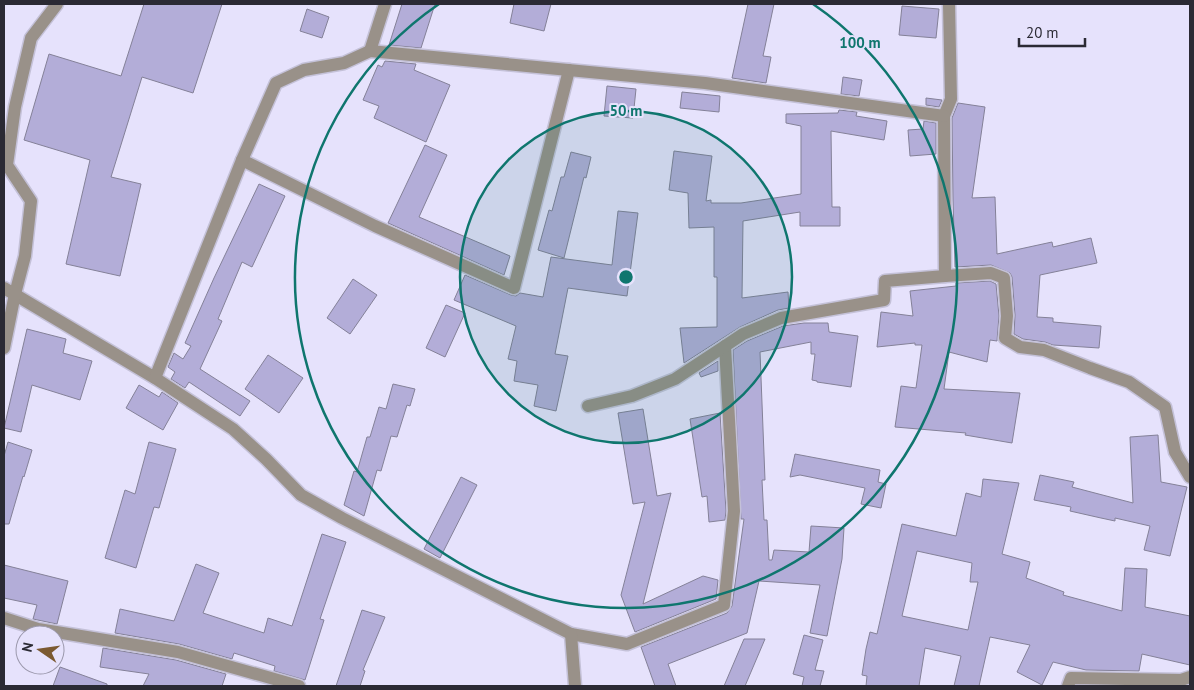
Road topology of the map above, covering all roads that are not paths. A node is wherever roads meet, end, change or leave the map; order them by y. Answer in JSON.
{"nodes":[{"id":1,"x":57,"y":4,"type":"edge"},
{"id":2,"x":385,"y":4,"type":"edge"},
{"id":3,"x":949,"y":4,"type":"edge"},
{"id":4,"x":370,"y":51,"type":"junction"},
{"id":5,"x":569,"y":70,"type":"junction"},
{"id":6,"x":944,"y":116,"type":"junction"},
{"id":7,"x":242,"y":160,"type":"junction"},
{"id":8,"x":945,"y":276,"type":"junction"},
{"id":9,"x":9,"y":291,"type":"edge"},
{"id":10,"x":725,"y":346,"type":"junction"},
{"id":11,"x":4,"y":348,"type":"edge"},
{"id":12,"x":155,"y":378,"type":"junction"},
{"id":13,"x":588,"y":406,"type":"dead end"},
{"id":14,"x":1190,"y":477,"type":"edge"},
{"id":15,"x":4,"y":618,"type":"edge"},
{"id":16,"x":571,"y":634,"type":"junction"},
{"id":17,"x":1190,"y":677,"type":"edge"},
{"id":18,"x":299,"y":686,"type":"edge"},
{"id":19,"x":575,"y":686,"type":"edge"},
{"id":20,"x":1068,"y":686,"type":"edge"}],
"edges":[{"from":1,"to":9,"type":"street"},
{"from":2,"to":4,"type":"street"},
{"from":3,"to":6,"type":"street"},
{"from":4,"to":5,"type":"street"},
{"from":4,"to":7,"type":"street"},
{"from":5,"to":6,"type":"street"},
{"from":5,"to":7,"type":"street"},
{"from":6,"to":8,"type":"street"},
{"from":7,"to":12,"type":"street"},
{"from":8,"to":10,"type":"street"},
{"from":8,"to":14,"type":"street"},
{"from":9,"to":11,"type":"street"},
{"from":9,"to":12,"type":"street"},
{"from":10,"to":13,"type":"street"},
{"from":10,"to":16,"type":"street"},
{"from":12,"to":16,"type":"street"},
{"from":15,"to":18,"type":"street"},
{"from":16,"to":19,"type":"street"},
{"from":17,"to":20,"type":"street"}]}
